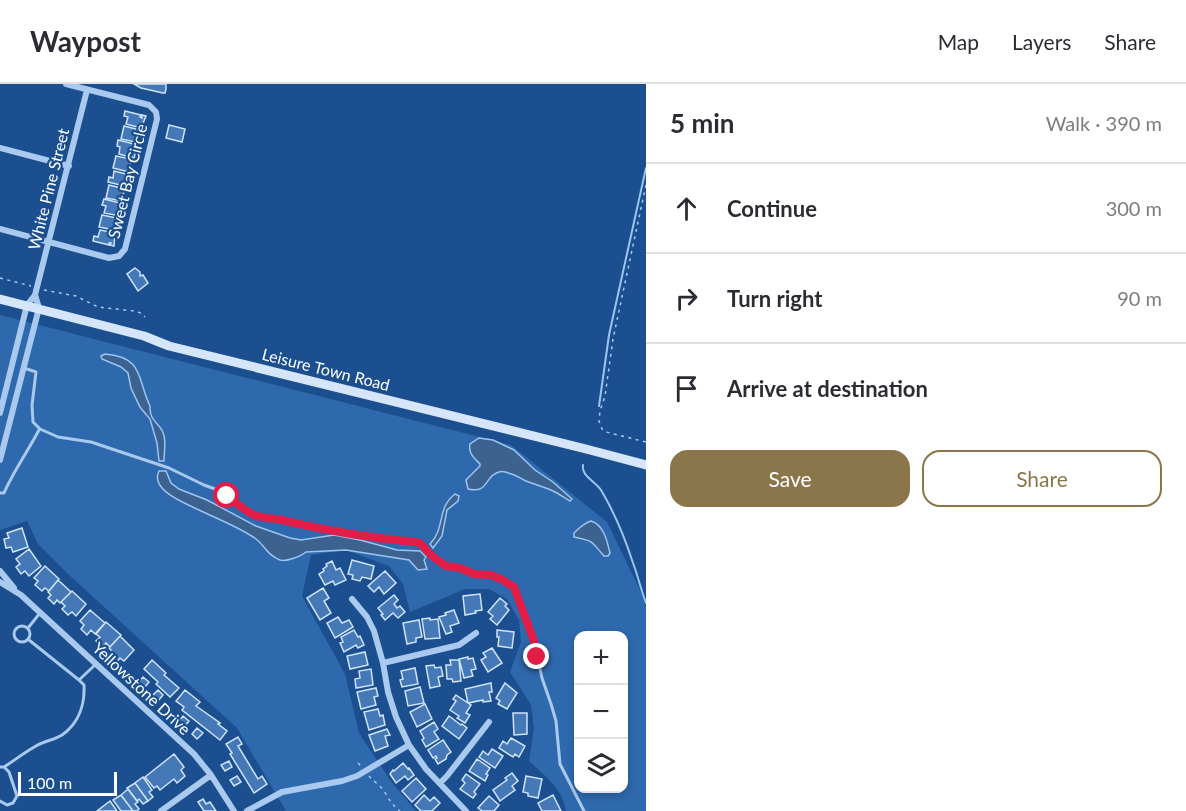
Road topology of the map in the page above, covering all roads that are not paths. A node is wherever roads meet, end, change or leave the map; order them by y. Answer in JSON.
{"nodes":[{"id":1,"x":66,"y":84,"type":"edge"},
{"id":2,"x":87,"y":90,"type":"junction"},
{"id":3,"x":0,"y":147,"type":"edge"},
{"id":4,"x":69,"y":166,"type":"junction"},
{"id":5,"x":0,"y":229,"type":"edge"},
{"id":6,"x":49,"y":241,"type":"junction"},
{"id":7,"x":36,"y":291,"type":"junction"},
{"id":8,"x":0,"y":299,"type":"edge"},
{"id":9,"x":27,"y":305,"type":"junction"},
{"id":10,"x":39,"y":308,"type":"junction"},
{"id":11,"x":24,"y":368,"type":"junction"},
{"id":12,"x":0,"y":412,"type":"edge"},
{"id":13,"x":40,"y":429,"type":"junction"},
{"id":14,"x":0,"y":460,"type":"edge"},
{"id":15,"x":646,"y":465,"type":"edge"},
{"id":16,"x":0,"y":493,"type":"edge"},
{"id":17,"x":0,"y":570,"type":"edge"},
{"id":18,"x":0,"y":582,"type":"edge"},
{"id":19,"x":21,"y":595,"type":"junction"},
{"id":20,"x":352,"y":599,"type":"dead end"},
{"id":21,"x":39,"y":613,"type":"junction"},
{"id":22,"x":28,"y":628,"type":"junction"},
{"id":23,"x":476,"y":633,"type":"dead end"},
{"id":24,"x":29,"y":640,"type":"junction"},
{"id":25,"x":382,"y":663,"type":"junction"},
{"id":26,"x":96,"y":664,"type":"junction"},
{"id":27,"x":79,"y":680,"type":"junction"},
{"id":28,"x":489,"y":722,"type":"dead end"},
{"id":29,"x":410,"y":746,"type":"junction"},
{"id":30,"x":2,"y":767,"type":"edge"},
{"id":31,"x":211,"y":775,"type":"junction"},
{"id":32,"x":440,"y":783,"type":"junction"},
{"id":33,"x":0,"y":801,"type":"edge"},
{"id":34,"x":161,"y":811,"type":"edge"},
{"id":35,"x":234,"y":811,"type":"edge"},
{"id":36,"x":247,"y":811,"type":"edge"},
{"id":37,"x":466,"y":811,"type":"edge"},
{"id":38,"x":584,"y":811,"type":"edge"}],
"edges":[{"from":1,"to":2,"type":"street","name":"Sweet Bay Circle"},
{"from":2,"to":4,"type":"street","name":"White Pine Street"},
{"from":2,"to":6,"type":"street","name":"Sweet Bay Circle"},
{"from":3,"to":4,"type":"street"},
{"from":4,"to":6,"type":"street","name":"White Pine Street"},
{"from":5,"to":6,"type":"street","name":"Sweet Bay Circle"},
{"from":6,"to":7,"type":"street","name":"White Pine Street"},
{"from":7,"to":9,"type":"street"},
{"from":7,"to":10,"type":"street"},
{"from":8,"to":9,"type":"main road","name":"Leisure Town Road"},
{"from":9,"to":10,"type":"main road","name":"Leisure Town Road"},
{"from":9,"to":12,"type":"street"},
{"from":10,"to":11,"type":"street"},
{"from":10,"to":15,"type":"main road","name":"Leisure Town Road"},
{"from":11,"to":13,"type":"lane"},
{"from":11,"to":14,"type":"street"},
{"from":13,"to":16,"type":"lane"},
{"from":13,"to":38,"type":"lane"},
{"from":17,"to":19,"type":"street","name":"Yellowstone Drive"},
{"from":18,"to":19,"type":"street","name":"Yellowstone Drive"},
{"from":19,"to":21,"type":"street","name":"Yellowstone Drive"},
{"from":20,"to":25,"type":"street"},
{"from":21,"to":22,"type":"lane"},
{"from":21,"to":26,"type":"street","name":"Yellowstone Drive"},
{"from":22,"to":24,"type":"lane"},
{"from":22,"to":24,"type":"lane"},
{"from":23,"to":25,"type":"street"},
{"from":24,"to":27,"type":"lane"},
{"from":25,"to":29,"type":"street"},
{"from":26,"to":27,"type":"lane"},
{"from":26,"to":31,"type":"street","name":"Yellowstone Drive"},
{"from":27,"to":30,"type":"lane"},
{"from":28,"to":32,"type":"street"},
{"from":29,"to":32,"type":"street"},
{"from":29,"to":36,"type":"street"},
{"from":30,"to":33,"type":"lane"},
{"from":31,"to":34,"type":"street"},
{"from":31,"to":35,"type":"street","name":"Yellowstone Drive"},
{"from":32,"to":37,"type":"street"}]}
